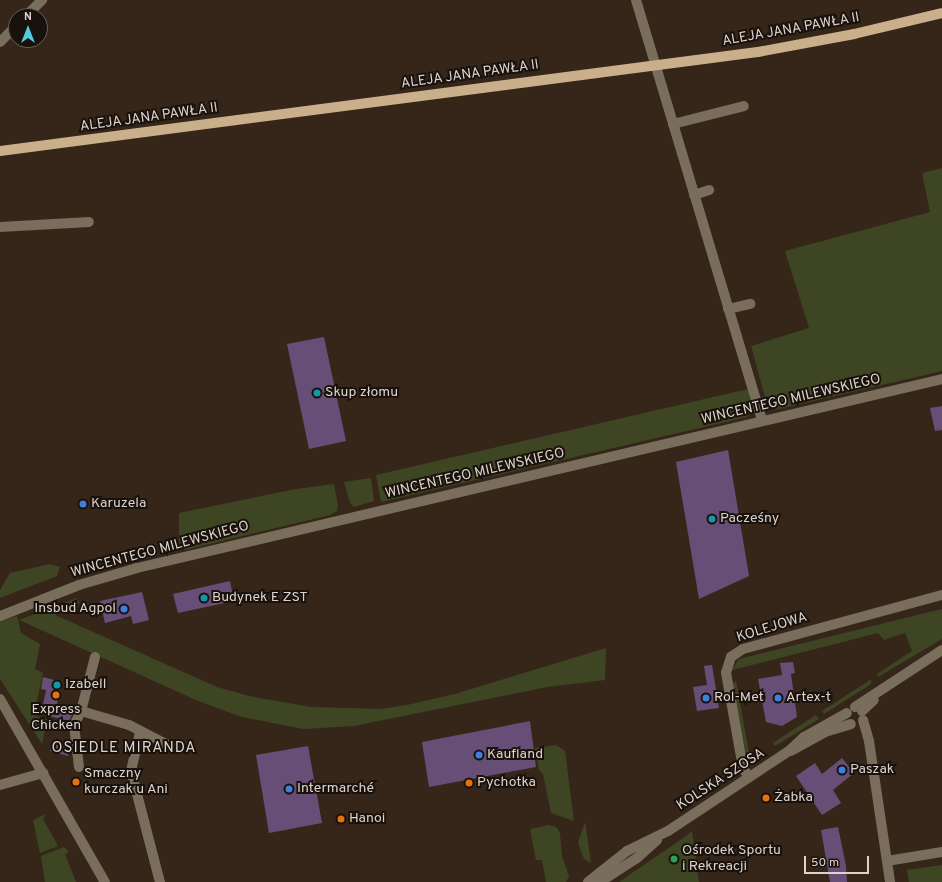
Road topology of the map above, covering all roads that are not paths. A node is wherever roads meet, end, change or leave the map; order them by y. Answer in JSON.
{"nodes":[{"id":1,"x":42,"y":0,"type":"edge"},
{"id":2,"x":636,"y":0,"type":"edge"},
{"id":3,"x":34,"y":8,"type":"edge"},
{"id":4,"x":942,"y":13,"type":"edge"},
{"id":5,"x":8,"y":34,"type":"edge"},
{"id":6,"x":0,"y":42,"type":"edge"},
{"id":7,"x":655,"y":65,"type":"junction"},
{"id":8,"x":744,"y":106,"type":"dead end"},
{"id":9,"x":673,"y":124,"type":"junction"},
{"id":10,"x":0,"y":151,"type":"edge"},
{"id":11,"x":709,"y":190,"type":"dead end"},
{"id":12,"x":694,"y":195,"type":"junction"},
{"id":13,"x":89,"y":222,"type":"dead end"},
{"id":14,"x":0,"y":227,"type":"edge"},
{"id":15,"x":750,"y":304,"type":"dead end"},
{"id":16,"x":728,"y":309,"type":"junction"},
{"id":17,"x":942,"y":379,"type":"edge"},
{"id":18,"x":762,"y":421,"type":"junction"},
{"id":19,"x":942,"y":595,"type":"edge"},
{"id":20,"x":18,"y":607,"type":"junction"},
{"id":21,"x":0,"y":608,"type":"edge"},
{"id":22,"x":0,"y":616,"type":"edge"},
{"id":23,"x":942,"y":650,"type":"edge"},
{"id":24,"x":95,"y":657,"type":"dead end"},
{"id":25,"x":0,"y":699,"type":"edge"},
{"id":26,"x":81,"y":711,"type":"junction"},
{"id":27,"x":856,"y":716,"type":"junction"},
{"id":28,"x":140,"y":732,"type":"junction"},
{"id":29,"x":172,"y":747,"type":"dead end"},
{"id":30,"x":79,"y":767,"type":"dead end"},
{"id":31,"x":43,"y":773,"type":"junction"},
{"id":32,"x":749,"y":777,"type":"junction"},
{"id":33,"x":0,"y":785,"type":"edge"},
{"id":34,"x":668,"y":831,"type":"junction"},
{"id":35,"x":942,"y":852,"type":"edge"},
{"id":36,"x":887,"y":861,"type":"junction"},
{"id":37,"x":105,"y":882,"type":"edge"},
{"id":38,"x":160,"y":882,"type":"edge"},
{"id":39,"x":588,"y":882,"type":"edge"},
{"id":40,"x":600,"y":882,"type":"edge"},
{"id":41,"x":890,"y":882,"type":"edge"}],
"edges":[{"from":1,"to":3,"type":"street"},
{"from":2,"to":7,"type":"street"},
{"from":4,"to":7,"type":"main road","name":"ALEJA JANA PAWŁA II"},
{"from":5,"to":6,"type":"street"},
{"from":7,"to":9,"type":"street"},
{"from":7,"to":10,"type":"main road","name":"ALEJA JANA PAWŁA II"},
{"from":8,"to":9,"type":"street"},
{"from":9,"to":12,"type":"street"},
{"from":11,"to":12,"type":"street"},
{"from":12,"to":16,"type":"street"},
{"from":13,"to":14,"type":"street"},
{"from":15,"to":16,"type":"street"},
{"from":16,"to":18,"type":"street"},
{"from":17,"to":18,"type":"street","name":"WINCENTEGO MILEWSKIEGO"},
{"from":18,"to":20,"type":"street","name":"WINCENTEGO MILEWSKIEGO"},
{"from":19,"to":32,"type":"street","name":"KOLEJOWA"},
{"from":20,"to":21,"type":"street","name":"WINCENTEGO MILEWSKIEGO"},
{"from":20,"to":22,"type":"street","name":"WINCENTEGO MILEWSKIEGO"},
{"from":23,"to":27,"type":"street","name":"KOLSKA SZOSA"},
{"from":24,"to":26,"type":"street"},
{"from":25,"to":31,"type":"street"},
{"from":26,"to":28,"type":"street"},
{"from":26,"to":30,"type":"street"},
{"from":27,"to":32,"type":"street","name":"KOLSKA SZOSA"},
{"from":27,"to":36,"type":"street"},
{"from":28,"to":29,"type":"street"},
{"from":28,"to":38,"type":"street"},
{"from":31,"to":33,"type":"street"},
{"from":31,"to":37,"type":"street"},
{"from":32,"to":34,"type":"street","name":"KOLSKA SZOSA"},
{"from":34,"to":39,"type":"street","name":"KOLSKA SZOSA"},
{"from":34,"to":40,"type":"street","name":"KOLSKA SZOSA"},
{"from":35,"to":36,"type":"street"},
{"from":36,"to":41,"type":"street"}]}
